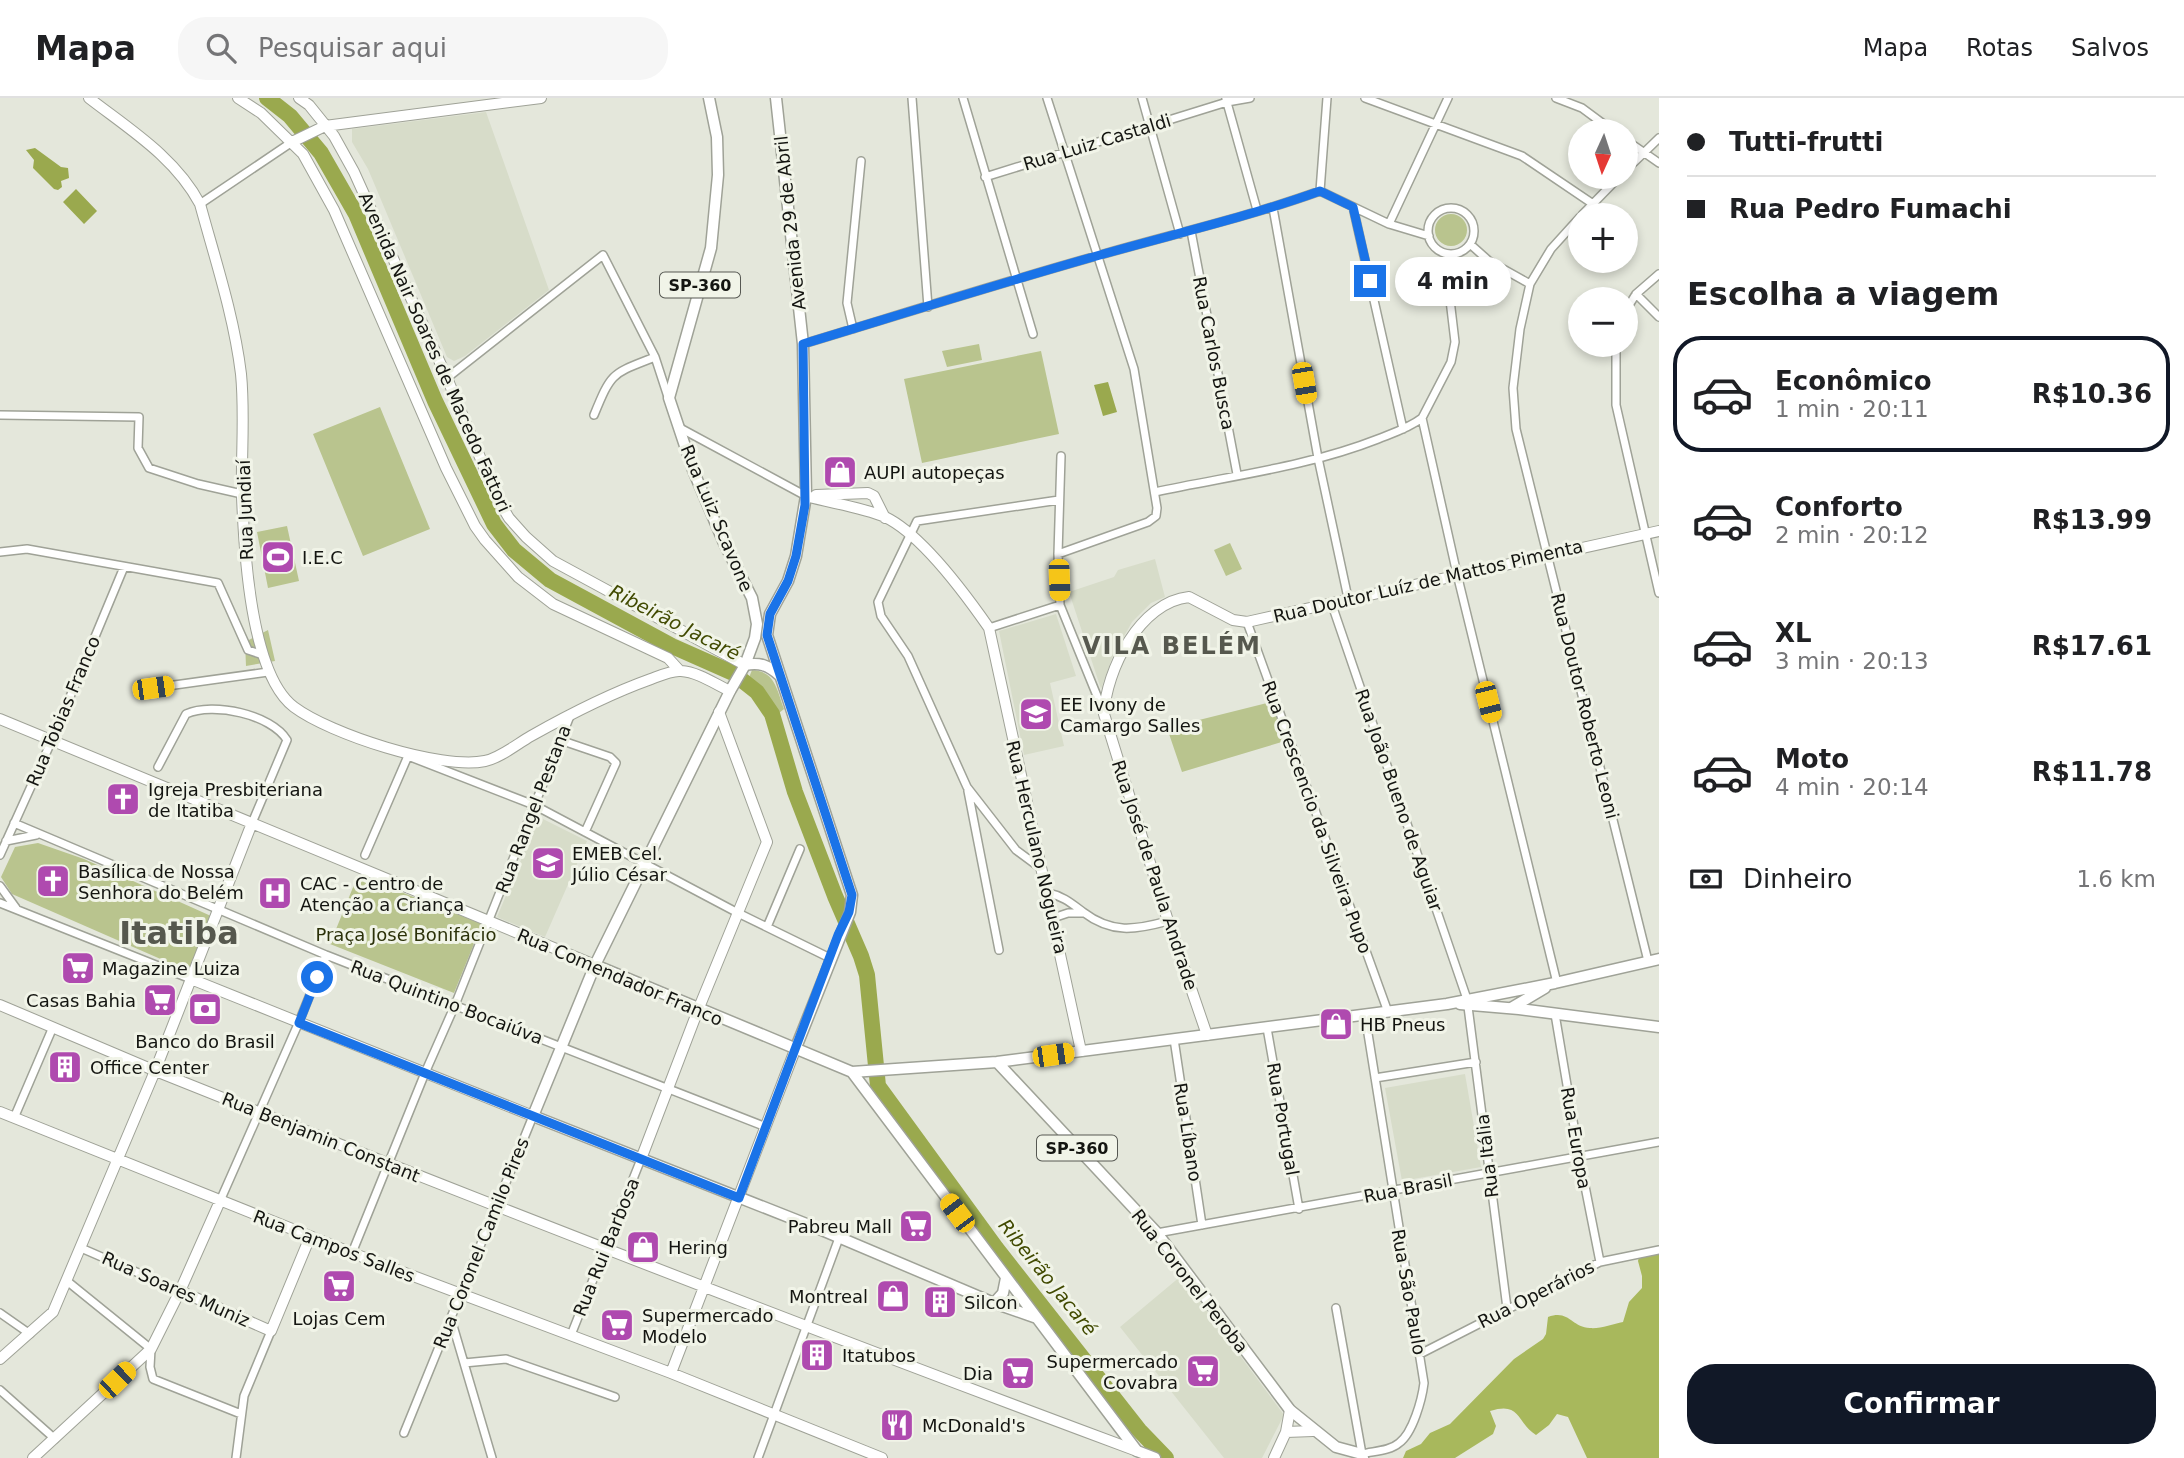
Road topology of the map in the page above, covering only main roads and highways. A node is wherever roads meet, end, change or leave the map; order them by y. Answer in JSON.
{"nodes":[{"id":1,"x":89,"y":98,"type":"edge"},
{"id":2,"x":238,"y":98,"type":"edge"},
{"id":3,"x":299,"y":98,"type":"edge"},
{"id":4,"x":541,"y":98,"type":"edge"},
{"id":5,"x":709,"y":98,"type":"edge"},
{"id":6,"x":776,"y":98,"type":"edge"},
{"id":7,"x":323,"y":127,"type":"junction"},
{"id":8,"x":294,"y":141,"type":"junction"},
{"id":9,"x":806,"y":496,"type":"junction"},
{"id":10,"x":877,"y":504,"type":"junction"},
{"id":11,"x":863,"y":512,"type":"junction"},
{"id":12,"x":885,"y":518,"type":"junction"},
{"id":13,"x":1659,"y":531,"type":"edge"},
{"id":14,"x":752,"y":598,"type":"junction"},
{"id":15,"x":775,"y":605,"type":"junction"},
{"id":16,"x":744,"y":667,"type":"junction"},
{"id":17,"x":679,"y":670,"type":"junction"},
{"id":18,"x":781,"y":677,"type":"junction"},
{"id":19,"x":731,"y":688,"type":"junction"},
{"id":20,"x":719,"y":712,"type":"junction"},
{"id":21,"x":1104,"y":714,"type":"joint"},
{"id":22,"x":0,"y":719,"type":"edge"},
{"id":23,"x":252,"y":823,"type":"junction"},
{"id":24,"x":1654,"y":960,"type":"edge"},
{"id":25,"x":594,"y":965,"type":"junction"},
{"id":26,"x":191,"y":979,"type":"junction"},
{"id":27,"x":1556,"y":983,"type":"junction"},
{"id":28,"x":1517,"y":989,"type":"junction"},
{"id":29,"x":1467,"y":1002,"type":"junction"},
{"id":30,"x":0,"y":1005,"type":"edge"},
{"id":31,"x":1511,"y":1008,"type":"junction"},
{"id":32,"x":698,"y":1010,"type":"junction"},
{"id":33,"x":1659,"y":1027,"type":"edge"},
{"id":34,"x":1207,"y":1035,"type":"junction"},
{"id":35,"x":795,"y":1050,"type":"junction"},
{"id":36,"x":1081,"y":1051,"type":"junction"},
{"id":37,"x":998,"y":1062,"type":"junction"},
{"id":38,"x":155,"y":1071,"type":"junction"},
{"id":39,"x":852,"y":1072,"type":"junction"},
{"id":40,"x":0,"y":1112,"type":"edge"},
{"id":41,"x":533,"y":1116,"type":"junction"},
{"id":42,"x":118,"y":1159,"type":"junction"},
{"id":43,"x":641,"y":1159,"type":"junction"},
{"id":44,"x":739,"y":1198,"type":"junction"},
{"id":45,"x":220,"y":1201,"type":"junction"},
{"id":46,"x":310,"y":1237,"type":"junction"},
{"id":47,"x":1006,"y":1278,"type":"junction"},
{"id":48,"x":704,"y":1288,"type":"junction"},
{"id":49,"x":180,"y":1292,"type":"junction"},
{"id":50,"x":994,"y":1303,"type":"junction"},
{"id":51,"x":1037,"y":1318,"type":"junction"},
{"id":52,"x":0,"y":1359,"type":"edge"},
{"id":53,"x":671,"y":1373,"type":"junction"},
{"id":54,"x":1290,"y":1410,"type":"junction"},
{"id":55,"x":1313,"y":1431,"type":"junction"},
{"id":56,"x":1286,"y":1432,"type":"junction"},
{"id":57,"x":1137,"y":1451,"type":"junction"},
{"id":58,"x":866,"y":1455,"type":"edge"},
{"id":59,"x":1363,"y":1456,"type":"edge"},
{"id":60,"x":33,"y":1458,"type":"edge"},
{"id":61,"x":882,"y":1458,"type":"edge"},
{"id":62,"x":1155,"y":1458,"type":"edge"},
{"id":63,"x":1274,"y":1458,"type":"edge"}],
"edges":[{"from":1,"to":17,"type":"main road","name":"Rua Jundiaí"},
{"from":2,"to":8,"type":"main road"},
{"from":3,"to":7,"type":"main road","name":"Avenida Nair Soares de Macedo Fattori"},
{"from":4,"to":7,"type":"main road"},
{"from":5,"to":14,"type":"main road","name":"Rua Luiz Scavone","number":"SP-360"},
{"from":6,"to":9,"type":"main road","name":"Avenida 29 de Abril"},
{"from":7,"to":8,"type":"main road"},
{"from":7,"to":16,"type":"main road","name":"Avenida Nair Soares de Macedo Fattori"},
{"from":8,"to":17,"type":"main road"},
{"from":9,"to":10,"type":"main road"},
{"from":9,"to":11,"type":"main road","name":"Rua Herculano Nogueira"},
{"from":9,"to":15,"type":"main road","name":"Avenida 29 de Abril"},
{"from":10,"to":11,"type":"main road"},
{"from":10,"to":12,"type":"main road"},
{"from":11,"to":12,"type":"main road","name":"Rua Herculano Nogueira"},
{"from":12,"to":36,"type":"main road","name":"Rua Herculano Nogueira"},
{"from":13,"to":21,"type":"main road","name":"Rua Doutor Luíz de Mattos Pimenta"},
{"from":14,"to":15,"type":"main road"},
{"from":14,"to":16,"type":"main road","name":"Rua Luiz Scavone"},
{"from":15,"to":18,"type":"main road","name":"Avenida 29 de Abril"},
{"from":16,"to":18,"type":"main road"},
{"from":16,"to":19,"type":"main road","name":"Rua Luiz Scavone"},
{"from":17,"to":19,"type":"main road"},
{"from":18,"to":35,"type":"main road"},
{"from":19,"to":20,"type":"main road","name":"Rua Luiz Scavone"},
{"from":20,"to":25,"type":"main road","name":"Rua Coronel Camilo Pires"},
{"from":20,"to":32,"type":"main road"},
{"from":21,"to":34,"type":"main road","name":"Rua José de Paula Andrade"},
{"from":22,"to":23,"type":"main road","name":"Rua Comendador Franco"},
{"from":23,"to":25,"type":"main road","name":"Rua Comendador Franco"},
{"from":23,"to":26,"type":"main road"},
{"from":24,"to":27,"type":"main road"},
{"from":25,"to":32,"type":"main road","name":"Rua Comendador Franco"},
{"from":25,"to":41,"type":"main road","name":"Rua Coronel Camilo Pires"},
{"from":26,"to":38,"type":"main road"},
{"from":26,"to":41,"type":"main road"},
{"from":27,"to":28,"type":"main road"},
{"from":27,"to":31,"type":"main road"},
{"from":28,"to":29,"type":"main road"},
{"from":28,"to":31,"type":"main road"},
{"from":29,"to":31,"type":"main road"},
{"from":29,"to":34,"type":"main road"},
{"from":30,"to":38,"type":"main road","name":"Rua Benjamin Constant"},
{"from":31,"to":33,"type":"main road"},
{"from":32,"to":35,"type":"main road","name":"Rua Comendador Franco"},
{"from":32,"to":43,"type":"main road"},
{"from":34,"to":36,"type":"main road"},
{"from":35,"to":39,"type":"main road","name":"Rua Comendador Franco"},
{"from":35,"to":44,"type":"main road"},
{"from":36,"to":37,"type":"main road"},
{"from":37,"to":39,"type":"main road"},
{"from":37,"to":54,"type":"main road","name":"Rua Coronel Peroba","number":"SP-360"},
{"from":38,"to":42,"type":"main road"},
{"from":38,"to":48,"type":"main road","name":"Rua Benjamin Constant"},
{"from":39,"to":47,"type":"main road"},
{"from":40,"to":42,"type":"main road","name":"Rua Campos Salles"},
{"from":41,"to":43,"type":"main road"},
{"from":42,"to":45,"type":"main road","name":"Rua Campos Salles"},
{"from":42,"to":52,"type":"main road"},
{"from":43,"to":44,"type":"main road"},
{"from":44,"to":48,"type":"main road"},
{"from":44,"to":50,"type":"main road"},
{"from":45,"to":46,"type":"main road","name":"Rua Campos Salles"},
{"from":45,"to":49,"type":"main road"},
{"from":46,"to":49,"type":"main road","name":"Rua Soares Muniz"},
{"from":46,"to":53,"type":"main road","name":"Rua Campos Salles"},
{"from":47,"to":50,"type":"main road"},
{"from":47,"to":51,"type":"main road"},
{"from":48,"to":53,"type":"main road"},
{"from":48,"to":57,"type":"main road","name":"Rua Benjamin Constant"},
{"from":49,"to":60,"type":"main road"},
{"from":50,"to":51,"type":"main road"},
{"from":51,"to":57,"type":"main road"},
{"from":53,"to":58,"type":"main road","name":"Rua Campos Salles"},
{"from":54,"to":55,"type":"main road","name":"Rua Coronel Peroba","number":"SP-360"},
{"from":54,"to":56,"type":"main road"},
{"from":55,"to":56,"type":"main road"},
{"from":55,"to":59,"type":"main road","name":"Rua Coronel Peroba","number":"SP-360"},
{"from":56,"to":63,"type":"main road"},
{"from":57,"to":62,"type":"main road"},
{"from":58,"to":61,"type":"main road","name":"Rua Campos Salles"}]}
